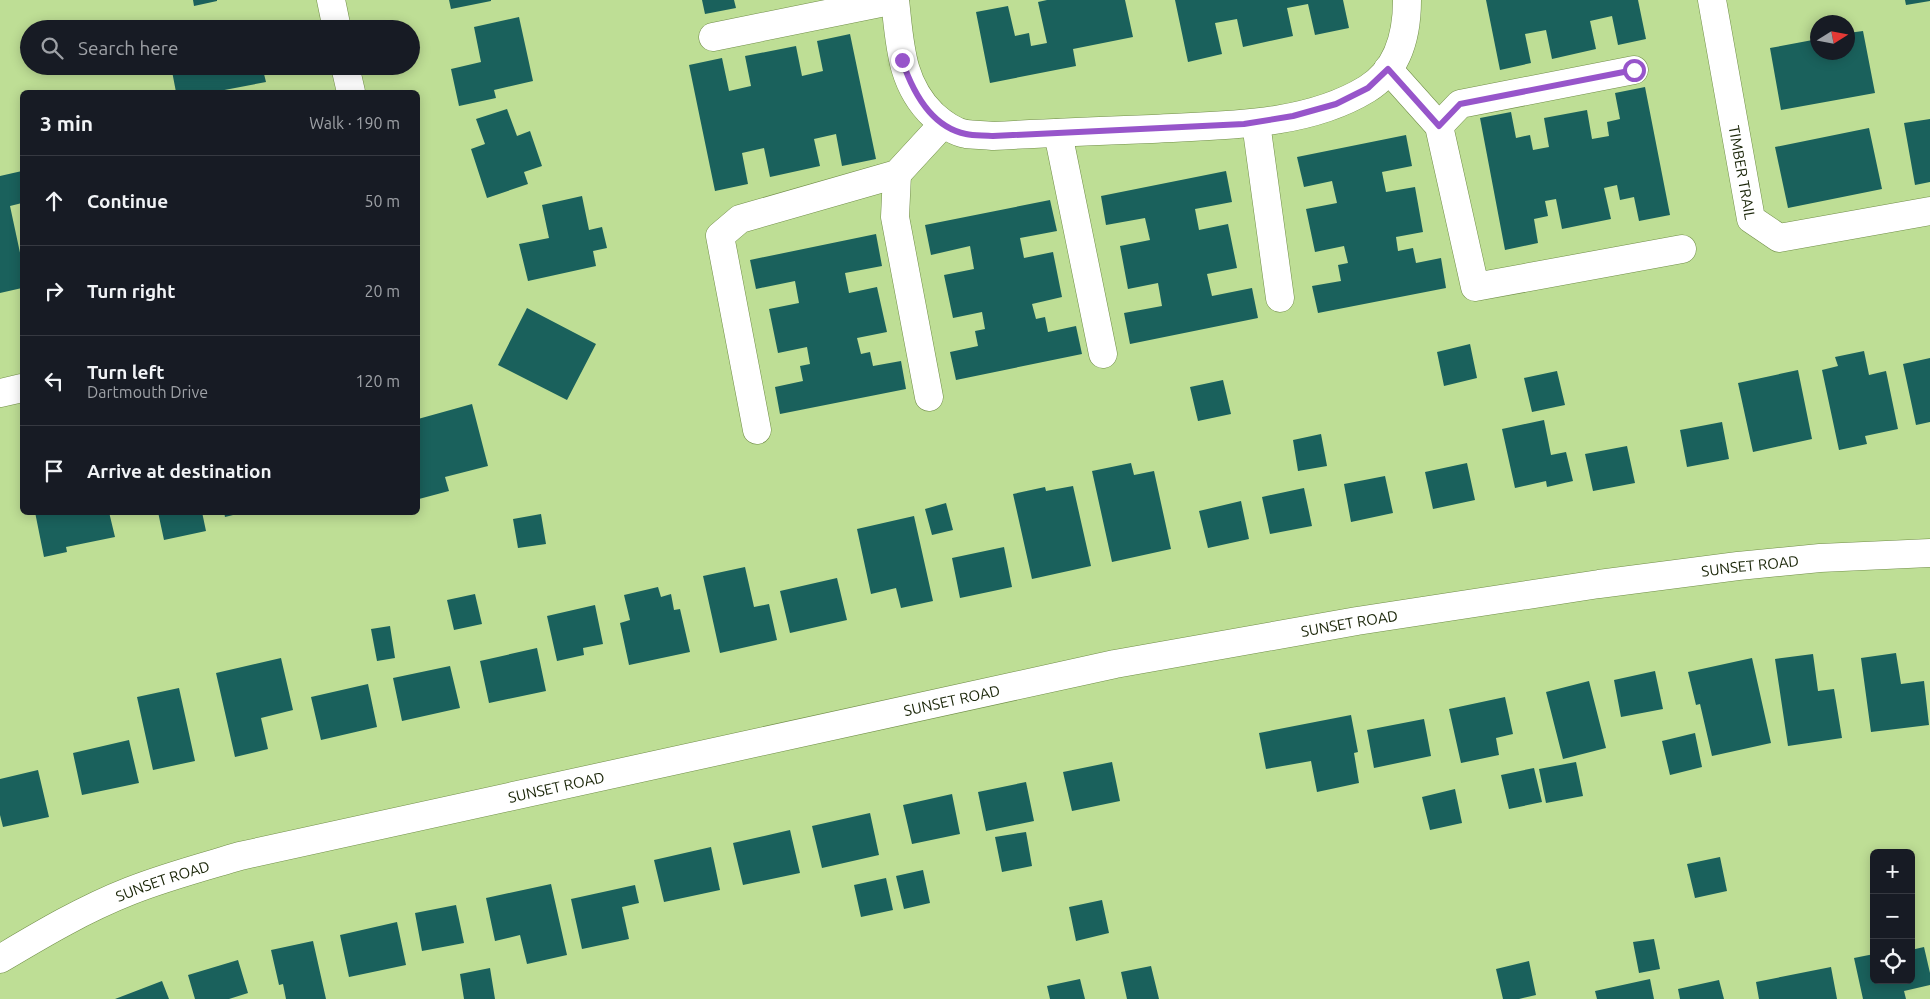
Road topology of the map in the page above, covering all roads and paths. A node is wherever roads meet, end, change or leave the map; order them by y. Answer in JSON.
{"nodes":[{"id":1,"x":331,"y":0,"type":"edge"},
{"id":2,"x":895,"y":0,"type":"edge"},
{"id":3,"x":1407,"y":0,"type":"edge"},
{"id":4,"x":1712,"y":0,"type":"edge"},
{"id":5,"x":335,"y":20,"type":"edge"},
{"id":6,"x":713,"y":36,"type":"dead end"},
{"id":7,"x":1388,"y":69,"type":"junction"},
{"id":8,"x":1634,"y":70,"type":"dead end"},
{"id":9,"x":347,"y":75,"type":"edge"},
{"id":10,"x":351,"y":90,"type":"edge"},
{"id":11,"x":1256,"y":123,"type":"junction"},
{"id":12,"x":943,"y":124,"type":"junction"},
{"id":13,"x":1439,"y":126,"type":"junction"},
{"id":14,"x":1058,"y":133,"type":"junction"},
{"id":15,"x":897,"y":174,"type":"junction"},
{"id":16,"x":1930,"y":211,"type":"edge"},
{"id":17,"x":1682,"y":248,"type":"dead end"},
{"id":18,"x":1280,"y":298,"type":"dead end"},
{"id":19,"x":1103,"y":354,"type":"dead end"},
{"id":20,"x":20,"y":388,"type":"edge"},
{"id":21,"x":0,"y":393,"type":"edge"},
{"id":22,"x":929,"y":397,"type":"dead end"},
{"id":23,"x":757,"y":430,"type":"dead end"},
{"id":24,"x":1930,"y":553,"type":"edge"},
{"id":25,"x":0,"y":959,"type":"edge"}],
"edges":[{"from":1,"to":5,"type":"street"},
{"from":2,"to":6,"type":"street"},
{"from":2,"to":12,"type":"street"},
{"from":3,"to":7,"type":"street"},
{"from":4,"to":16,"type":"street","name":"TIMBER TRAIL"},
{"from":7,"to":11,"type":"street"},
{"from":7,"to":13,"type":"street"},
{"from":8,"to":13,"type":"street"},
{"from":9,"to":10,"type":"street"},
{"from":11,"to":14,"type":"street"},
{"from":11,"to":18,"type":"street"},
{"from":12,"to":14,"type":"street"},
{"from":12,"to":15,"type":"street"},
{"from":13,"to":17,"type":"street"},
{"from":14,"to":19,"type":"street"},
{"from":15,"to":22,"type":"street"},
{"from":15,"to":23,"type":"street"},
{"from":20,"to":21,"type":"street"},
{"from":24,"to":25,"type":"street","name":"SUNSET ROAD"}]}
